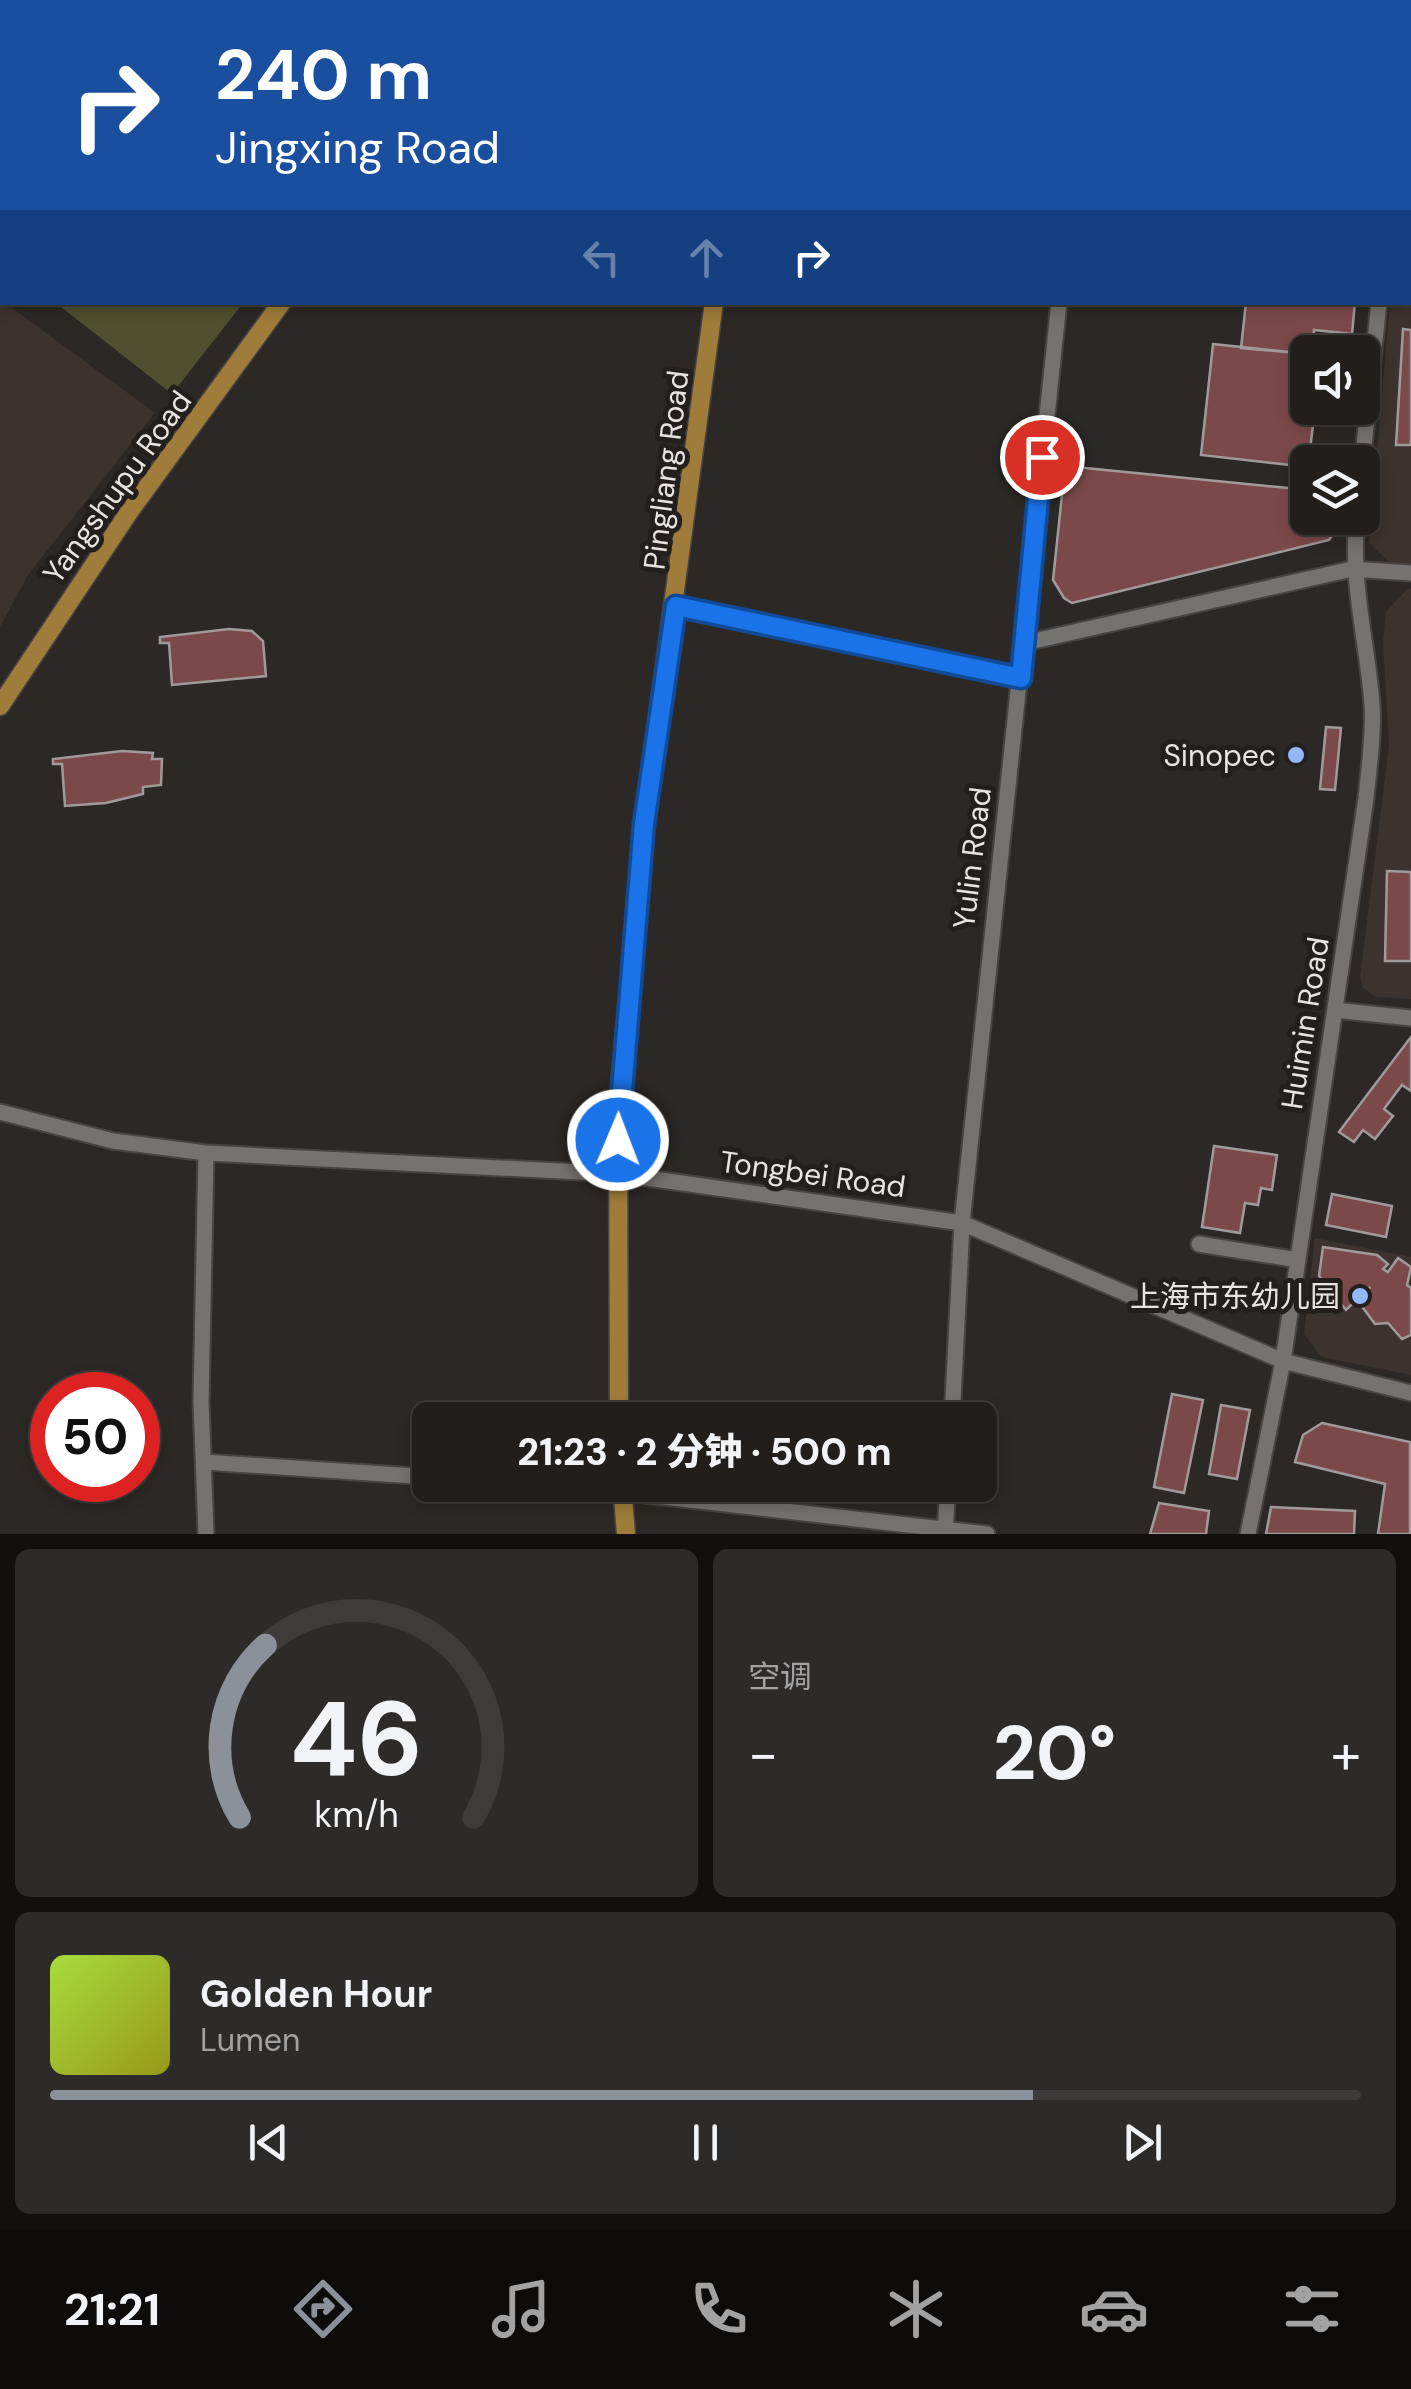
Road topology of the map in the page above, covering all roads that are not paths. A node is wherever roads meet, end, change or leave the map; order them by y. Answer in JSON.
{"nodes":[{"id":1,"x":280,"y":305,"type":"edge"},
{"id":2,"x":714,"y":305,"type":"edge"},
{"id":3,"x":1059,"y":305,"type":"edge"},
{"id":4,"x":1380,"y":305,"type":"edge"},
{"id":5,"x":1364,"y":445,"type":"edge"},
{"id":6,"x":1355,"y":535,"type":"edge"},
{"id":7,"x":1352,"y":570,"type":"junction"},
{"id":8,"x":1411,"y":572,"type":"edge"},
{"id":9,"x":676,"y":606,"type":"junction"},
{"id":10,"x":1025,"y":643,"type":"junction"},
{"id":11,"x":1021,"y":678,"type":"junction"},
{"id":12,"x":0,"y":706,"type":"edge"},
{"id":13,"x":1335,"y":1010,"type":"junction"},
{"id":14,"x":1411,"y":1018,"type":"edge"},
{"id":15,"x":0,"y":1112,"type":"edge"},
{"id":16,"x":206,"y":1153,"type":"junction"},
{"id":17,"x":618,"y":1174,"type":"junction"},
{"id":18,"x":962,"y":1223,"type":"junction"},
{"id":19,"x":1198,"y":1244,"type":"dead end"},
{"id":20,"x":1298,"y":1260,"type":"junction"},
{"id":21,"x":1283,"y":1362,"type":"junction"},
{"id":22,"x":1411,"y":1393,"type":"edge"},
{"id":23,"x":619,"y":1402,"type":"edge"},
{"id":24,"x":953,"y":1402,"type":"edge"},
{"id":25,"x":205,"y":1462,"type":"junction"},
{"id":26,"x":412,"y":1476,"type":"edge"},
{"id":27,"x":623,"y":1502,"type":"edge"},
{"id":28,"x":735,"y":1502,"type":"edge"},
{"id":29,"x":947,"y":1502,"type":"edge"},
{"id":30,"x":946,"y":1530,"type":"edge"},
{"id":31,"x":206,"y":1534,"type":"edge"},
{"id":32,"x":626,"y":1534,"type":"edge"},
{"id":33,"x":987,"y":1534,"type":"edge"},
{"id":34,"x":1248,"y":1534,"type":"edge"}],
"edges":[{"from":1,"to":12,"type":"main road","name":"Yangshupu Road"},
{"from":2,"to":9,"type":"main road","name":"Pingliang Road"},
{"from":3,"to":10,"type":"street","name":"Yulin Road"},
{"from":4,"to":5,"type":"street"},
{"from":6,"to":7,"type":"street","name":"Huimin Road"},
{"from":7,"to":8,"type":"street"},
{"from":7,"to":10,"type":"street"},
{"from":7,"to":13,"type":"street","name":"Huimin Road"},
{"from":9,"to":11,"type":"street"},
{"from":9,"to":17,"type":"main road","name":"Pingliang Road"},
{"from":10,"to":11,"type":"street","name":"Yulin Road"},
{"from":11,"to":18,"type":"street","name":"Yulin Road"},
{"from":13,"to":14,"type":"street"},
{"from":13,"to":20,"type":"street","name":"Huimin Road"},
{"from":15,"to":16,"type":"street","name":"Tongbei Road"},
{"from":16,"to":17,"type":"street","name":"Tongbei Road"},
{"from":16,"to":25,"type":"street"},
{"from":17,"to":18,"type":"street","name":"Tongbei Road"},
{"from":17,"to":23,"type":"main road","name":"Pingliang Road"},
{"from":18,"to":21,"type":"street","name":"Tongbei Road"},
{"from":18,"to":24,"type":"street","name":"Yulin Road"},
{"from":19,"to":20,"type":"street"},
{"from":20,"to":21,"type":"street","name":"Huimin Road"},
{"from":21,"to":22,"type":"street","name":"Tongbei Road"},
{"from":21,"to":34,"type":"street","name":"Huimin Road"},
{"from":25,"to":26,"type":"street"},
{"from":25,"to":31,"type":"street"},
{"from":27,"to":32,"type":"main road"},
{"from":28,"to":30,"type":"street"},
{"from":29,"to":30,"type":"street"},
{"from":30,"to":33,"type":"street"}]}
